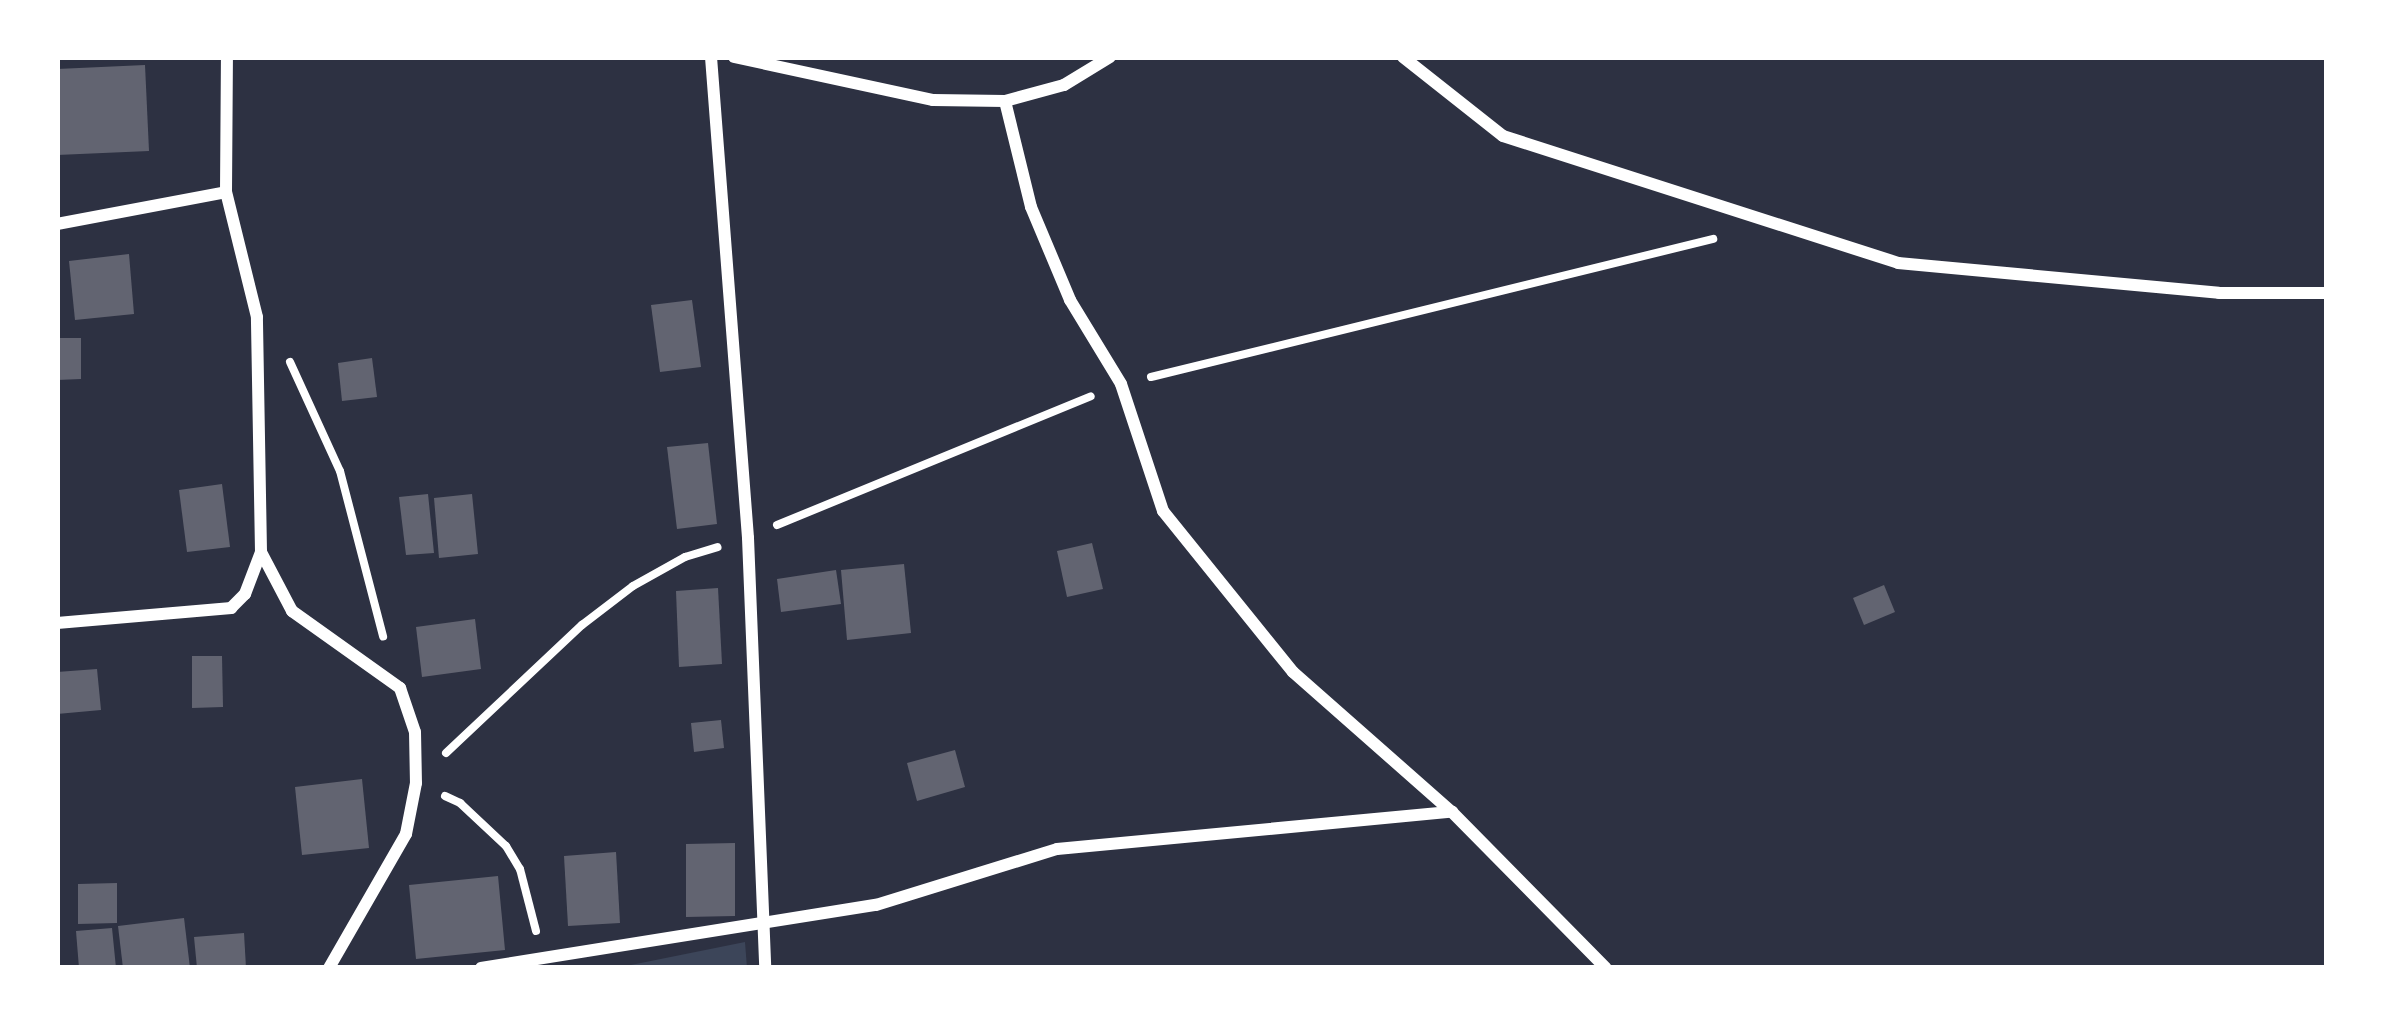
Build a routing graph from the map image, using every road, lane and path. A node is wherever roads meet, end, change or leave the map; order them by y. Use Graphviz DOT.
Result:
graph roads {
  1 [pos="227,57"];
  2 [pos="712,57"];
  3 [pos="734,57"];
  4 [pos="1111,57"];
  5 [pos="1403,57"];
  6 [pos="1004,101"];
  7 [pos="226,192"];
  8 [pos="57,224"];
  9 [pos="1773,224"];
  10 [pos="2327,293"];
  11 [pos="257,317"];
  12 [pos="1121,384"];
  13 [pos="748,538"];
  14 [pos="261,552"];
  15 [pos="57,623"];
  16 [pos="400,688"];
  17 [pos="416,783"];
  18 [pos="1452,812"];
  19 [pos="763,925"];
  20 [pos="530,960"];
  21 [pos="329,968"];
  22 [pos="481,968"];
  23 [pos="765,968"];
  24 [pos="1606,968"];
  1 -- 7 [label="street"];
  2 -- 13 [label="street"];
  3 -- 6 [label="street"];
  4 -- 6 [label="street"];
  5 -- 9 [label="street"];
  6 -- 12 [label="street"];
  7 -- 8 [label="street"];
  7 -- 11 [label="street"];
  9 -- 10 [label="street"];
  9 -- 12 [label="path"];
  11 -- 14 [label="street"];
  11 -- 16 [label="path"];
  12 -- 13 [label="path"];
  12 -- 18 [label="street"];
  13 -- 17 [label="path"];
  13 -- 19 [label="street"];
  14 -- 15 [label="street"];
  14 -- 16 [label="street"];
  16 -- 17 [label="street"];
  17 -- 20 [label="path"];
  17 -- 21 [label="street"];
  18 -- 19 [label="street"];
  18 -- 24 [label="street"];
  19 -- 20 [label="street"];
  19 -- 23 [label="street"];
  20 -- 22 [label="street"];
}
